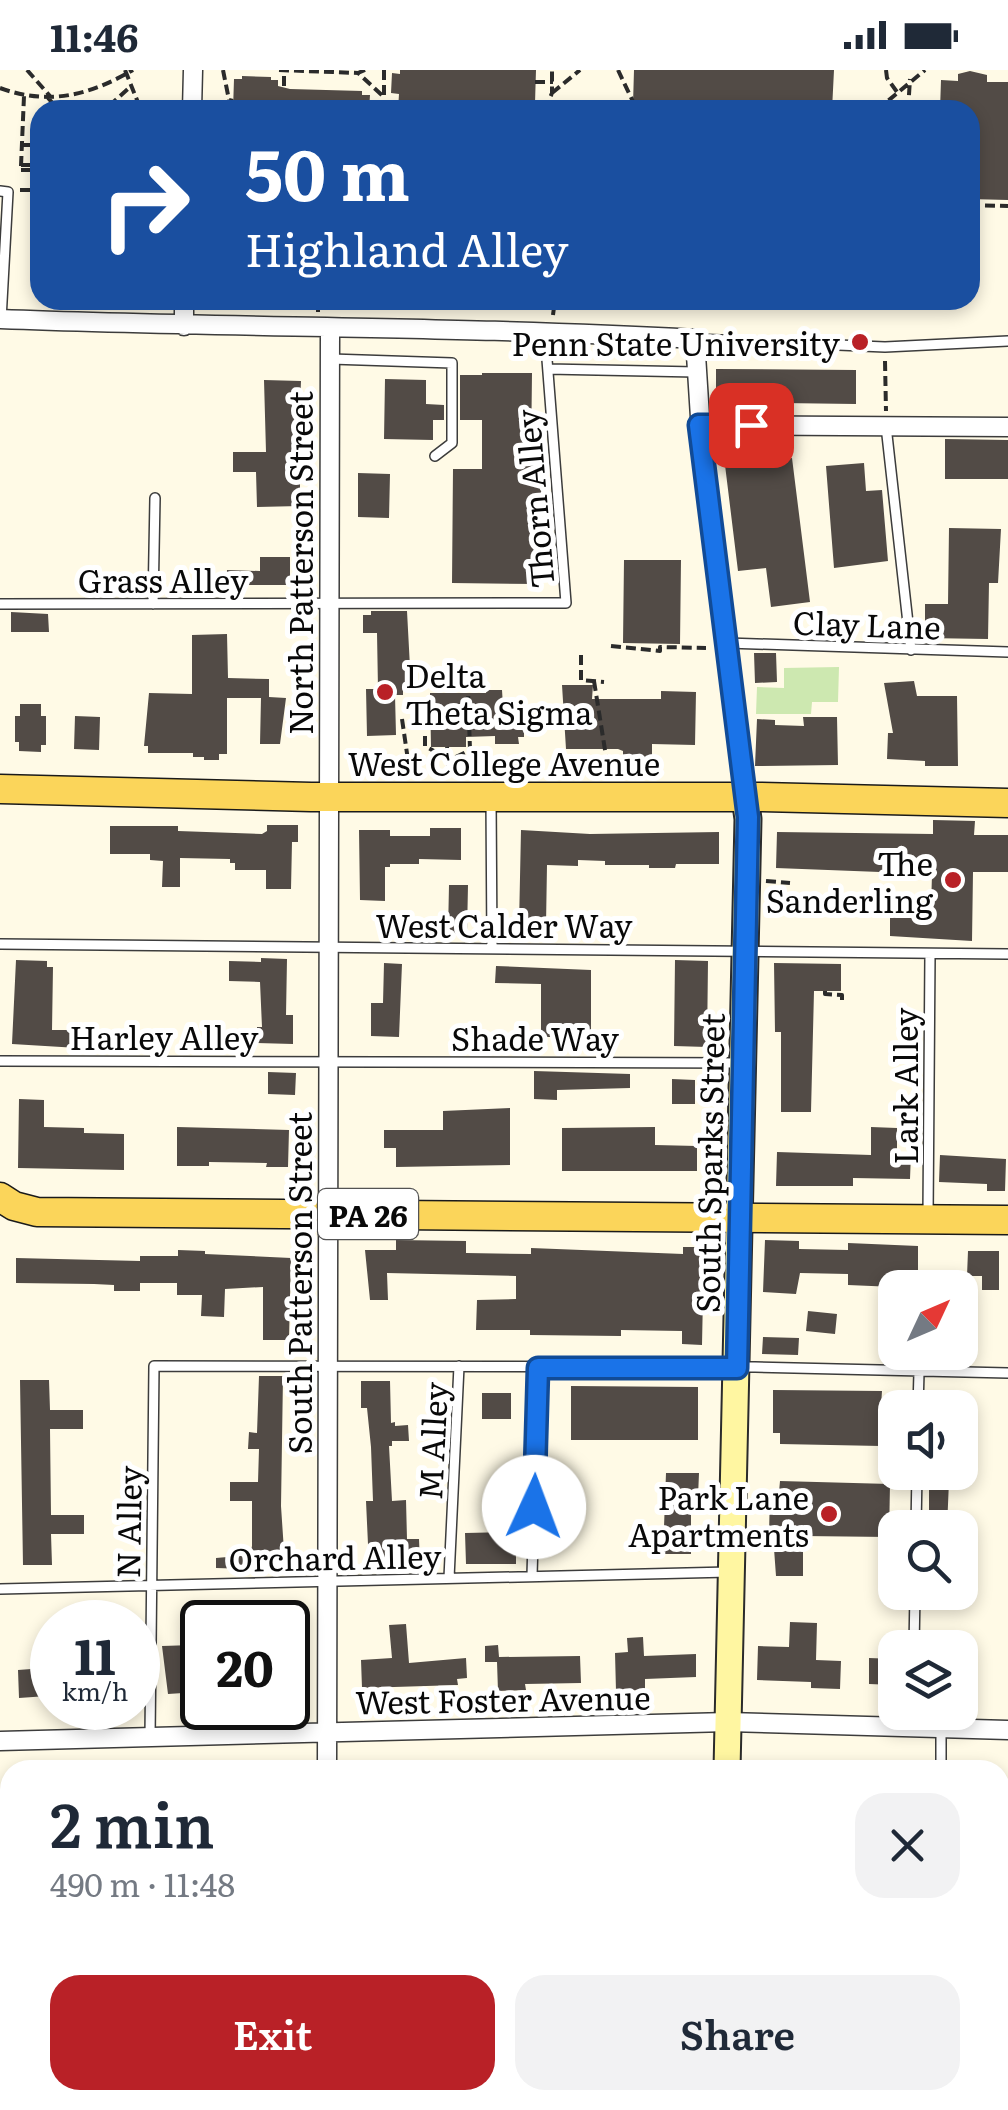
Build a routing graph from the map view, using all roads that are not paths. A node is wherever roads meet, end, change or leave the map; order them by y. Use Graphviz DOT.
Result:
graph roads {
  1 [pos="193,70"];
  2 [pos="192,100"];
  3 [pos="0,191"];
  4 [pos="3,247"];
  5 [pos="184,310"];
  6 [pos="1,320"];
  7 [pos="184,326"];
  8 [pos="549,326"];
  9 [pos="330,329"];
  10 [pos="695,339"];
  11 [pos="1008,341"];
  12 [pos="330,358"];
  13 [pos="548,369"];
  14 [pos="696,372"];
  15 [pos="699,425"];
  16 [pos="886,426"];
  17 [pos="1008,428"];
  18 [pos="435,456"];
  19 [pos="155,498"];
  20 [pos="566,603"];
  21 [pos="0,604"];
  22 [pos="153,604"];
  23 [pos="328,604"];
  24 [pos="715,646"];
  25 [pos="911,650"];
  26 [pos="1008,652"];
  27 [pos="0,789"];
  28 [pos="133,794"];
  29 [pos="328,796"];
  30 [pos="490,796"];
  31 [pos="745,797"];
  32 [pos="0,802"];
  33 [pos="1008,803"];
  34 [pos="0,944"];
  35 [pos="328,949"];
  36 [pos="492,949"];
  37 [pos="745,950"];
  38 [pos="930,954"];
  39 [pos="1008,954"];
  40 [pos="0,1061"];
  41 [pos="328,1062"];
  42 [pos="743,1063"];
  43 [pos="0,1198"];
  44 [pos="38,1212"];
  45 [pos="326,1214"];
  46 [pos="740,1216"];
  47 [pos="928,1219"];
  48 [pos="0,1220"];
  49 [pos="1008,1220"];
  50 [pos="327,1365"];
  51 [pos="459,1366"];
  52 [pos="538,1368"];
  53 [pos="737,1368"];
  54 [pos="919,1372"];
  55 [pos="1008,1373"];
  56 [pos="918,1390"];
  57 [pos="732,1572"];
  58 [pos="532,1576"];
  59 [pos="449,1578"];
  60 [pos="328,1582"];
  61 [pos="151,1585"];
  62 [pos="0,1589"];
  63 [pos="878,1720"];
  64 [pos="728,1722"];
  65 [pos="978,1729"];
  66 [pos="941,1730"];
  67 [pos="1008,1730"];
  68 [pos="327,1732"];
  69 [pos="150,1738"];
  70 [pos="0,1741"];
  71 [pos="327,1760"];
  72 [pos="727,1760"];
  73 [pos="941,1760"];
  1 -- 2 [label="street"];
  3 -- 4 [label="lane"];
  4 -- 6 [label="lane"];
  5 -- 7 [label="street"];
  6 -- 7 [label="street"];
  7 -- 9 [label="street"];
  8 -- 9 [label="street"];
  8 -- 10 [label="street"];
  8 -- 13 [label="lane, Thorn Alley"];
  9 -- 12 [label="street, North Patterson Street"];
  10 -- 11 [label="lane"];
  10 -- 14 [label="street"];
  12 -- 18 [label="lane"];
  12 -- 23 [label="street, North Patterson Street"];
  13 -- 14 [label="lane"];
  13 -- 20 [label="lane, Thorn Alley"];
  14 -- 15 [label="street"];
  15 -- 16 [label="street"];
  15 -- 24 [label="street"];
  16 -- 17 [label="street"];
  16 -- 25 [label="lane"];
  19 -- 22 [label="lane"];
  20 -- 23 [label="lane, Grass Alley"];
  21 -- 22 [label="lane, Grass Alley"];
  22 -- 23 [label="lane, Grass Alley"];
  23 -- 29 [label="street, North Patterson Street"];
  24 -- 25 [label="lane, Clay Lane"];
  24 -- 31 [label="street"];
  25 -- 26 [label="lane, Clay Lane"];
  27 -- 28 [label="main road, West College Avenue"];
  28 -- 29 [label="main road, West College Avenue"];
  28 -- 32 [label="main road"];
  29 -- 30 [label="main road, West College Avenue"];
  29 -- 35 [label="street, South Patterson Street"];
  30 -- 31 [label="main road, West College Avenue"];
  30 -- 36 [label="lane"];
  31 -- 33 [label="main road, West College Avenue"];
  31 -- 37 [label="street, South Sparks Street"];
  34 -- 35 [label="lane, West Calder Way"];
  35 -- 36 [label="lane, West Calder Way"];
  35 -- 41 [label="street, South Patterson Street"];
  36 -- 37 [label="lane, West Calder Way"];
  37 -- 38 [label="lane, West Calder Way"];
  37 -- 42 [label="street, South Sparks Street"];
  38 -- 39 [label="lane, West Calder Way"];
  38 -- 47 [label="lane, Lark Alley"];
  40 -- 41 [label="lane, Harley Alley"];
  41 -- 42 [label="lane, Shade Way"];
  41 -- 45 [label="street, South Patterson Street"];
  42 -- 46 [label="street, South Sparks Street"];
  43 -- 44 [label="main road, PA 26"];
  44 -- 45 [label="main road, PA 26"];
  44 -- 48 [label="street"];
  45 -- 46 [label="main road, PA 26"];
  45 -- 50 [label="street, South Patterson Street"];
  46 -- 47 [label="main road, PA 26"];
  46 -- 53 [label="street, South Sparks Street"];
  47 -- 49 [label="main road, PA 26"];
  50 -- 51 [label="lane"];
  50 -- 60 [label="street, South Patterson Street"];
  50 -- 61 [label="lane, N Alley"];
  51 -- 52 [label="lane"];
  51 -- 59 [label="lane, M Alley"];
  52 -- 53 [label="lane"];
  52 -- 58 [label="lane"];
  53 -- 54 [label="lane"];
  53 -- 57 [label="street, South Sparks Street"];
  54 -- 55 [label="lane"];
  54 -- 56 [label="lane"];
  57 -- 58 [label="lane, Orchard Alley"];
  57 -- 64 [label="street, South Sparks Street"];
  58 -- 59 [label="lane, Orchard Alley"];
  59 -- 60 [label="lane, Orchard Alley"];
  60 -- 61 [label="lane, Orchard Alley"];
  60 -- 68 [label="street, South Patterson Street"];
  61 -- 62 [label="lane, Orchard Alley"];
  61 -- 69 [label="lane, N Alley"];
  63 -- 64 [label="street, West Foster Avenue"];
  64 -- 68 [label="street, West Foster Avenue"];
  64 -- 72 [label="street, South Sparks Street"];
  65 -- 67 [label="street, West Foster Avenue"];
  66 -- 73 [label="lane"];
  68 -- 69 [label="street, West Foster Avenue"];
  68 -- 71 [label="street, South Patterson Street"];
  69 -- 70 [label="street, West Foster Avenue"];
}
